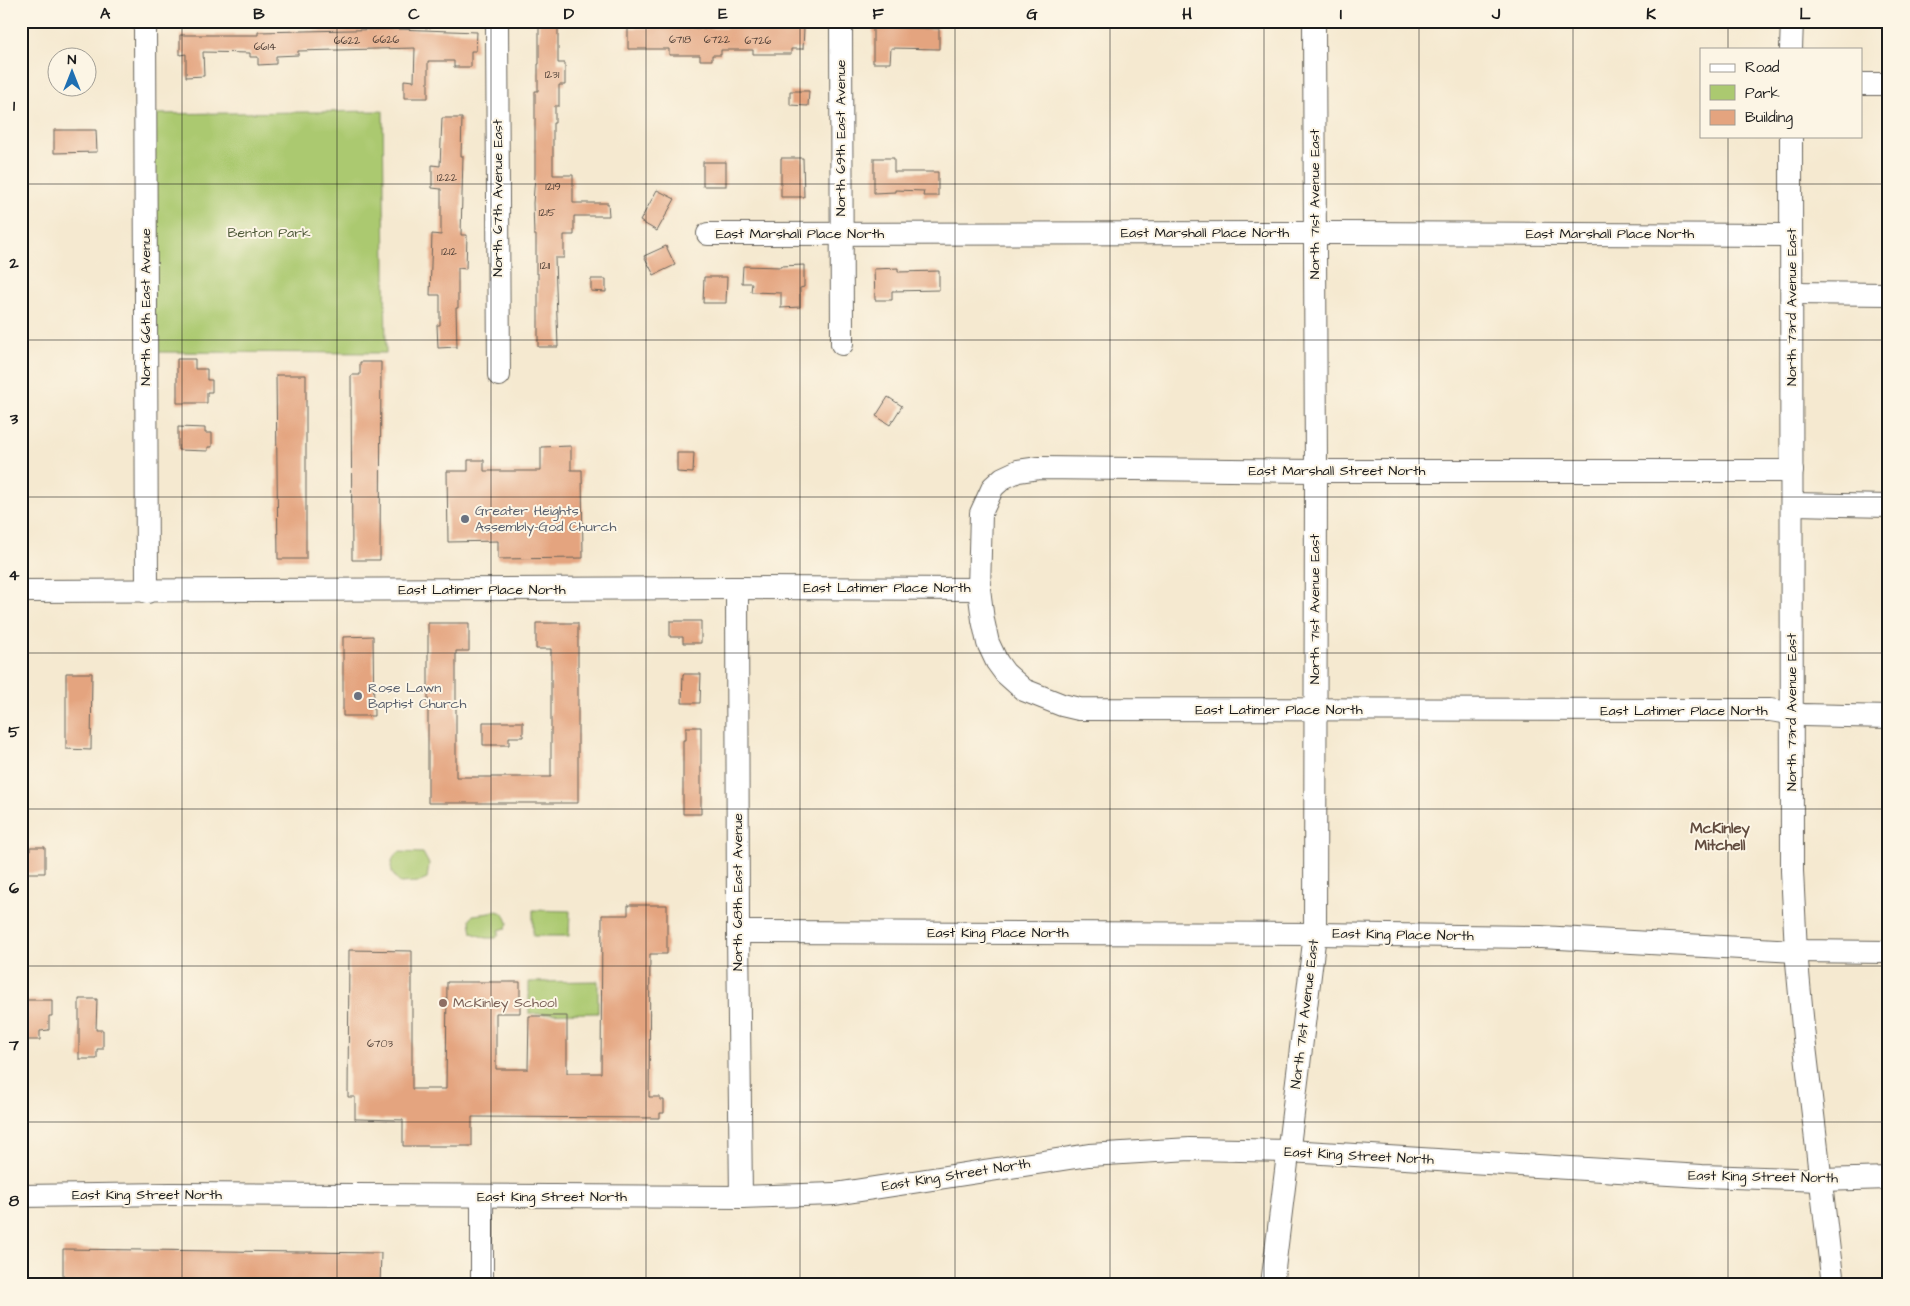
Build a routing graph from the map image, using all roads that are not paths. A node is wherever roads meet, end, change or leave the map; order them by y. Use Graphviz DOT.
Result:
graph roads {
  1 [pos="146,21"];
  2 [pos="497,21"];
  3 [pos="841,21"];
  4 [pos="1314,21"];
  5 [pos="1792,21"];
  6 [pos="1791,48"];
  7 [pos="1862,84"];
  8 [pos="1889,84"];
  9 [pos="1791,138"];
  10 [pos="841,233"];
  11 [pos="1315,233"];
  12 [pos="708,234"];
  13 [pos="1791,235"];
  14 [pos="1792,293"];
  15 [pos="1889,294"];
  16 [pos="842,344"];
  17 [pos="499,375"];
  18 [pos="1316,471"];
  19 [pos="1792,471"];
  20 [pos="1792,504"];
  21 [pos="1889,506"];
  22 [pos="737,588"];
  23 [pos="979,589"];
  24 [pos="21,592"];
  25 [pos="147,592"];
  26 [pos="1315,710"];
  27 [pos="1792,712"];
  28 [pos="1889,717"];
  29 [pos="738,932"];
  30 [pos="1315,934"];
  31 [pos="1796,950"];
  32 [pos="1889,952"];
  33 [pos="1289,1152"];
  34 [pos="1889,1178"];
  35 [pos="1822,1180"];
  36 [pos="21,1196"];
  37 [pos="482,1197"];
  38 [pos="741,1197"];
  39 [pos="482,1285"];
  40 [pos="1272,1285"];
  41 [pos="1833,1285"];
  1 -- 25 [label="street, North 66th East Avenue"];
  2 -- 17 [label="street, North 67th Avenue East"];
  3 -- 10 [label="street, North 69th East Avenue"];
  4 -- 11 [label="street, North 71st Avenue East"];
  5 -- 6 [label="street"];
  7 -- 8 [label="street"];
  9 -- 13 [label="street, North 73rd Avenue East"];
  10 -- 11 [label="street, East Marshall Place North"];
  10 -- 12 [label="street, East Marshall Place North"];
  10 -- 16 [label="street, North 69th East Avenue"];
  11 -- 13 [label="street, East Marshall Place North"];
  11 -- 18 [label="street, North 71st Avenue East"];
  13 -- 14 [label="street, North 73rd Avenue East"];
  14 -- 15 [label="street"];
  14 -- 19 [label="street, North 73rd Avenue East"];
  18 -- 19 [label="street, East Marshall Street North"];
  18 -- 23 [label="street, East Marshall Street North"];
  18 -- 26 [label="street, North 71st Avenue East"];
  19 -- 20 [label="street, North 73rd Avenue East"];
  20 -- 21 [label="street"];
  20 -- 27 [label="street, North 73rd Avenue East"];
  22 -- 23 [label="street, East Latimer Place North"];
  22 -- 25 [label="street, East Latimer Place North"];
  22 -- 29 [label="street, North 68th East Avenue"];
  23 -- 26 [label="street, East Latimer Place North"];
  24 -- 25 [label="street, East Latimer Place North"];
  26 -- 27 [label="street, East Latimer Place North"];
  26 -- 30 [label="street, North 71st Avenue East"];
  27 -- 28 [label="street, East Latimer Place North"];
  27 -- 31 [label="street, North 73rd Avenue East"];
  29 -- 30 [label="street, East King Place North"];
  29 -- 38 [label="street, North 68th East Avenue"];
  30 -- 31 [label="street, East King Place North"];
  30 -- 33 [label="street, North 71st Avenue East"];
  31 -- 32 [label="street, East King Place North"];
  31 -- 35 [label="street, North 73rd Avenue East"];
  33 -- 35 [label="street, East King Street North"];
  33 -- 38 [label="street, East King Street North"];
  33 -- 40 [label="street, North 71st Avenue East"];
  34 -- 35 [label="street, East King Street North"];
  35 -- 41 [label="street, North 73rd Avenue East"];
  36 -- 37 [label="street, East King Street North"];
  37 -- 38 [label="street, East King Street North"];
  37 -- 39 [label="street"];
}
